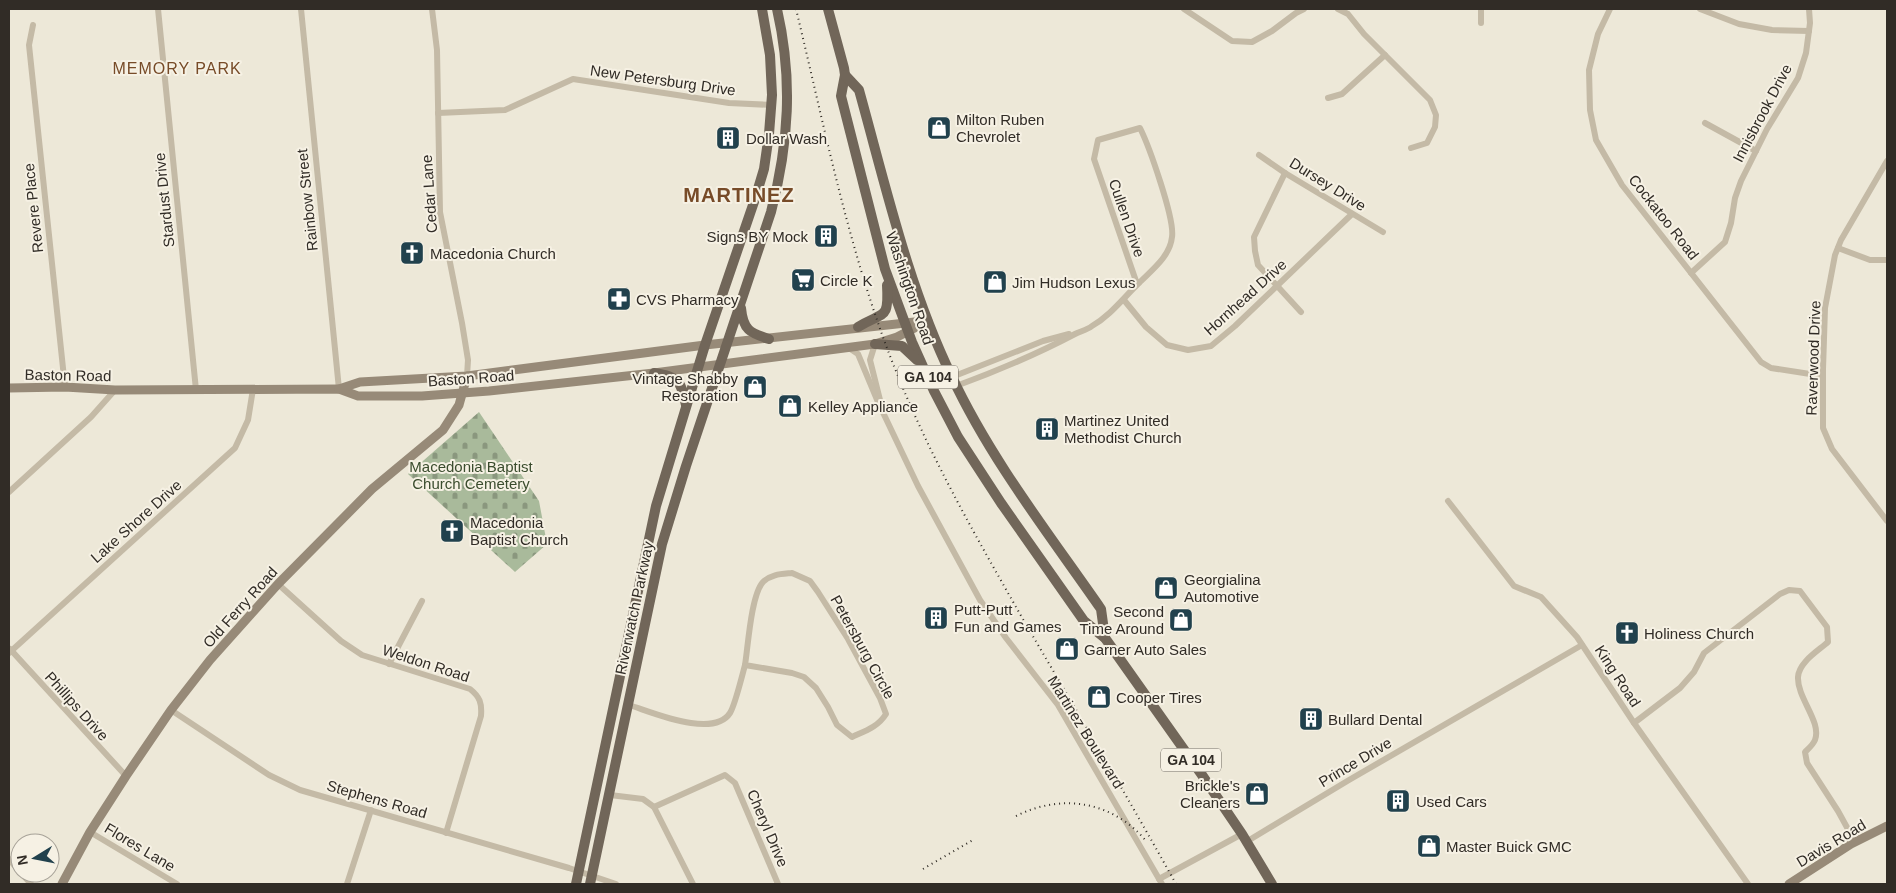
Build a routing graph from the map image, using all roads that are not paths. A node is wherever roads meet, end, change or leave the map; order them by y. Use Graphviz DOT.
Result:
graph roads {
  1 [pos="158,9"];
  2 [pos="301,9"];
  3 [pos="432,9"];
  4 [pos="762,9"];
  5 [pos="777,9"];
  6 [pos="828,9"];
  7 [pos="1186,9"];
  8 [pos="1304,9"];
  9 [pos="1338,9"];
  10 [pos="1481,9"];
  11 [pos="1610,9"];
  12 [pos="1700,9"];
  13 [pos="1809,9"];
  14 [pos="1481,23"];
  15 [pos="33,26"];
  16 [pos="1808,31"];
  17 [pos="1385,55"];
  18 [pos="845,75"];
  19 [pos="1328,98"];
  20 [pos="772,105"];
  21 [pos="438,113"];
  22 [pos="1705,123"];
  23 [pos="1411,148"];
  24 [pos="1756,151"];
  25 [pos="1259,155"];
  26 [pos="1887,161"];
  27 [pos="1285,173"];
  28 [pos="757,193"];
  29 [pos="774,198"];
  30 [pos="1352,214"];
  31 [pos="1384,232"];
  32 [pos="1838,248"];
  33 [pos="1887,260"];
  34 [pos="1692,273"];
  35 [pos="887,274"];
  36 [pos="1137,284"];
  37 [pos="1277,286"];
  38 [pos="1124,300"];
  39 [pos="740,303"];
  40 [pos="1301,312"];
  41 [pos="928,321"];
  42 [pos="858,327"];
  43 [pos="906,327"];
  44 [pos="1078,332"];
  45 [pos="770,339"];
  46 [pos="728,343"];
  47 [pos="875,344"];
  48 [pos="705,345"];
  49 [pos="846,347"];
  50 [pos="722,363"];
  51 [pos="922,365"];
  52 [pos="699,366"];
  53 [pos="654,373"];
  54 [pos="467,376"];
  55 [pos="1823,376"];
  56 [pos="954,381"];
  57 [pos="65,387"];
  58 [pos="9,388"];
  59 [pos="253,389"];
  60 [pos="339,389"];
  61 [pos="114,390"];
  62 [pos="196,390"];
  63 [pos="463,393"];
  64 [pos="687,408"];
  65 [pos="883,412"];
  66 [pos="9,492"];
  67 [pos="1448,502"];
  68 [pos="1887,521"];
  69 [pos="278,584"];
  70 [pos="422,601"];
  71 [pos="1105,638"];
  72 [pos="1582,645"];
  73 [pos="10,651"];
  74 [pos="389,664"];
  75 [pos="745,666"];
  76 [pos="629,705"];
  77 [pos="171,710"];
  78 [pos="1634,724"];
  79 [pos="126,776"];
  80 [pos="610,795"];
  81 [pos="654,807"];
  82 [pos="371,810"];
  83 [pos="1887,826"];
  84 [pos="90,832"];
  85 [pos="446,833"];
  86 [pos="1244,838"];
  87 [pos="1855,842"];
  88 [pos="579,871"];
  89 [pos="591,880"];
  90 [pos="1161,882"];
  91 [pos="62,884"];
  92 [pos="177,884"];
  93 [pos="347,884"];
  94 [pos="576,884"];
  95 [pos="616,884"];
  96 [pos="693,884"];
  97 [pos="778,884"];
  98 [pos="1272,884"];
  99 [pos="1748,884"];
  100 [pos="1789,884"];
  1 -- 62 [label="street, Stardust Drive"];
  2 -- 60 [label="street, Rainbow Street"];
  3 -- 21 [label="street, Cedar Lane"];
  4 -- 20 [label="main road, Riverwatch Parkway"];
  5 -- 29 [label="main road, Riverwatch Parkway"];
  6 -- 18 [label="main road, Washington Road / GA 104"];
  7 -- 8 [label="street"];
  9 -- 17 [label="street"];
  10 -- 14 [label="street"];
  11 -- 34 [label="street, Cockatoo Road"];
  12 -- 16 [label="street"];
  13 -- 16 [label="street, Innisbrook Drive"];
  15 -- 57 [label="street, Revere Place"];
  16 -- 24 [label="street, Innisbrook Drive"];
  17 -- 19 [label="street"];
  17 -- 23 [label="street"];
  18 -- 35 [label="main road, Washington Road / GA 104"];
  18 -- 41 [label="main road, Washington Road / GA 104"];
  20 -- 21 [label="street, New Petersburg Drive"];
  20 -- 28 [label="main road, Riverwatch Parkway"];
  21 -- 54 [label="street, Cedar Lane"];
  22 -- 24 [label="street"];
  24 -- 34 [label="street, Innisbrook Drive"];
  25 -- 27 [label="street, Dursey Drive"];
  26 -- 32 [label="street, Raverwood Drive"];
  27 -- 30 [label="street, Dursey Drive"];
  27 -- 37 [label="street"];
  28 -- 29 [label="main road"];
  28 -- 48 [label="main road, Riverwatch Parkway"];
  29 -- 39 [label="main road, Riverwatch Parkway"];
  30 -- 31 [label="street, Dursey Drive"];
  30 -- 37 [label="street, Hornhead Drive"];
  32 -- 33 [label="street"];
  32 -- 55 [label="street, Raverwood Drive"];
  34 -- 55 [label="street, Cockatoo Road"];
  35 -- 42 [label="main road"];
  35 -- 43 [label="main road, Washington Road / GA 104"];
  36 -- 36 [label="street, Cullen Drive"];
  36 -- 38 [label="street"];
  37 -- 38 [label="street, Hornhead Drive"];
  37 -- 40 [label="street"];
  38 -- 44 [label="street"];
  39 -- 45 [label="main road"];
  39 -- 46 [label="main road, Riverwatch Parkway"];
  41 -- 43 [label="main road, Baston Road"];
  41 -- 56 [label="main road, Washington Road / GA 104"];
  42 -- 43 [label="main road"];
  42 -- 45 [label="main road"];
  43 -- 47 [label="main road, Baston Road"];
  43 -- 51 [label="main road, Washington Road / GA 104"];
  44 -- 56 [label="street"];
  44 -- 56 [label="street"];
  45 -- 46 [label="main road"];
  46 -- 48 [label="main road"];
  46 -- 50 [label="main road, Riverwatch Parkway"];
  47 -- 49 [label="main road, Baston Road"];
  47 -- 51 [label="main road"];
  47 -- 65 [label="street, Martinez Boulevard"];
  48 -- 52 [label="main road, Riverwatch Parkway"];
  48 -- 54 [label="main road"];
  49 -- 50 [label="main road, Baston Road"];
  49 -- 65 [label="street, Martinez Boulevard"];
  50 -- 52 [label="main road, Baston Road"];
  50 -- 76 [label="main road, Riverwatch Parkway"];
  51 -- 71 [label="main road, Washington Road / GA 104"];
  52 -- 53 [label="main road, Baston Road"];
  52 -- 64 [label="main road, Riverwatch Parkway"];
  53 -- 63 [label="main road, Baston Road"];
  53 -- 64 [label="main road"];
  54 -- 60 [label="main road"];
  54 -- 63 [label="main road, Old Ferry Road"];
  55 -- 68 [label="street, Raverwood Drive"];
  56 -- 71 [label="main road, Washington Road / GA 104"];
  57 -- 58 [label="main road, Baston Road"];
  57 -- 61 [label="main road, Baston Road"];
  59 -- 60 [label="main road, Baston Road"];
  59 -- 62 [label="main road, Baston Road"];
  59 -- 73 [label="street, Lake Shore Drive"];
  60 -- 63 [label="main road, Baston Road"];
  61 -- 62 [label="main road, Baston Road"];
  61 -- 66 [label="street"];
  63 -- 69 [label="main road, Old Ferry Road"];
  64 -- 88 [label="main road, Riverwatch Parkway"];
  65 -- 90 [label="street, Martinez Boulevard"];
  67 -- 72 [label="street, King Road"];
  69 -- 74 [label="street, Weldon Road"];
  69 -- 77 [label="main road, Old Ferry Road"];
  70 -- 74 [label="street"];
  71 -- 86 [label="main road, Washington Road / GA 104"];
  72 -- 78 [label="street, King Road"];
  72 -- 86 [label="street, Prince Drive"];
  73 -- 79 [label="street, Phillips Drive"];
  74 -- 85 [label="street, Weldon Road"];
  75 -- 75 [label="street, Petersburg Circle"];
  75 -- 76 [label="street, Petersburg Circle"];
  76 -- 80 [label="main road, Riverwatch Parkway"];
  77 -- 79 [label="main road, Old Ferry Road"];
  77 -- 82 [label="street, Stephens Road"];
  78 -- 87 [label="street"];
  78 -- 99 [label="street, King Road"];
  79 -- 84 [label="main road, Old Ferry Road"];
  80 -- 81 [label="street"];
  80 -- 89 [label="main road, Riverwatch Parkway"];
  81 -- 96 [label="street"];
  81 -- 97 [label="street, Cheryl Drive"];
  82 -- 85 [label="street, Stephens Road"];
  82 -- 93 [label="street"];
  83 -- 87 [label="main road, Davis Road"];
  84 -- 91 [label="main road, Old Ferry Road"];
  84 -- 92 [label="street, Flores Lane"];
  85 -- 88 [label="street, Stephens Road"];
  86 -- 90 [label="street, Prince Drive"];
  86 -- 98 [label="main road, Washington Road / GA 104"];
  87 -- 100 [label="main road, Davis Road"];
  88 -- 89 [label="street, Stephens Road"];
  88 -- 94 [label="main road, Riverwatch Parkway"];
  89 -- 95 [label="street, Stephens Road"];
}
